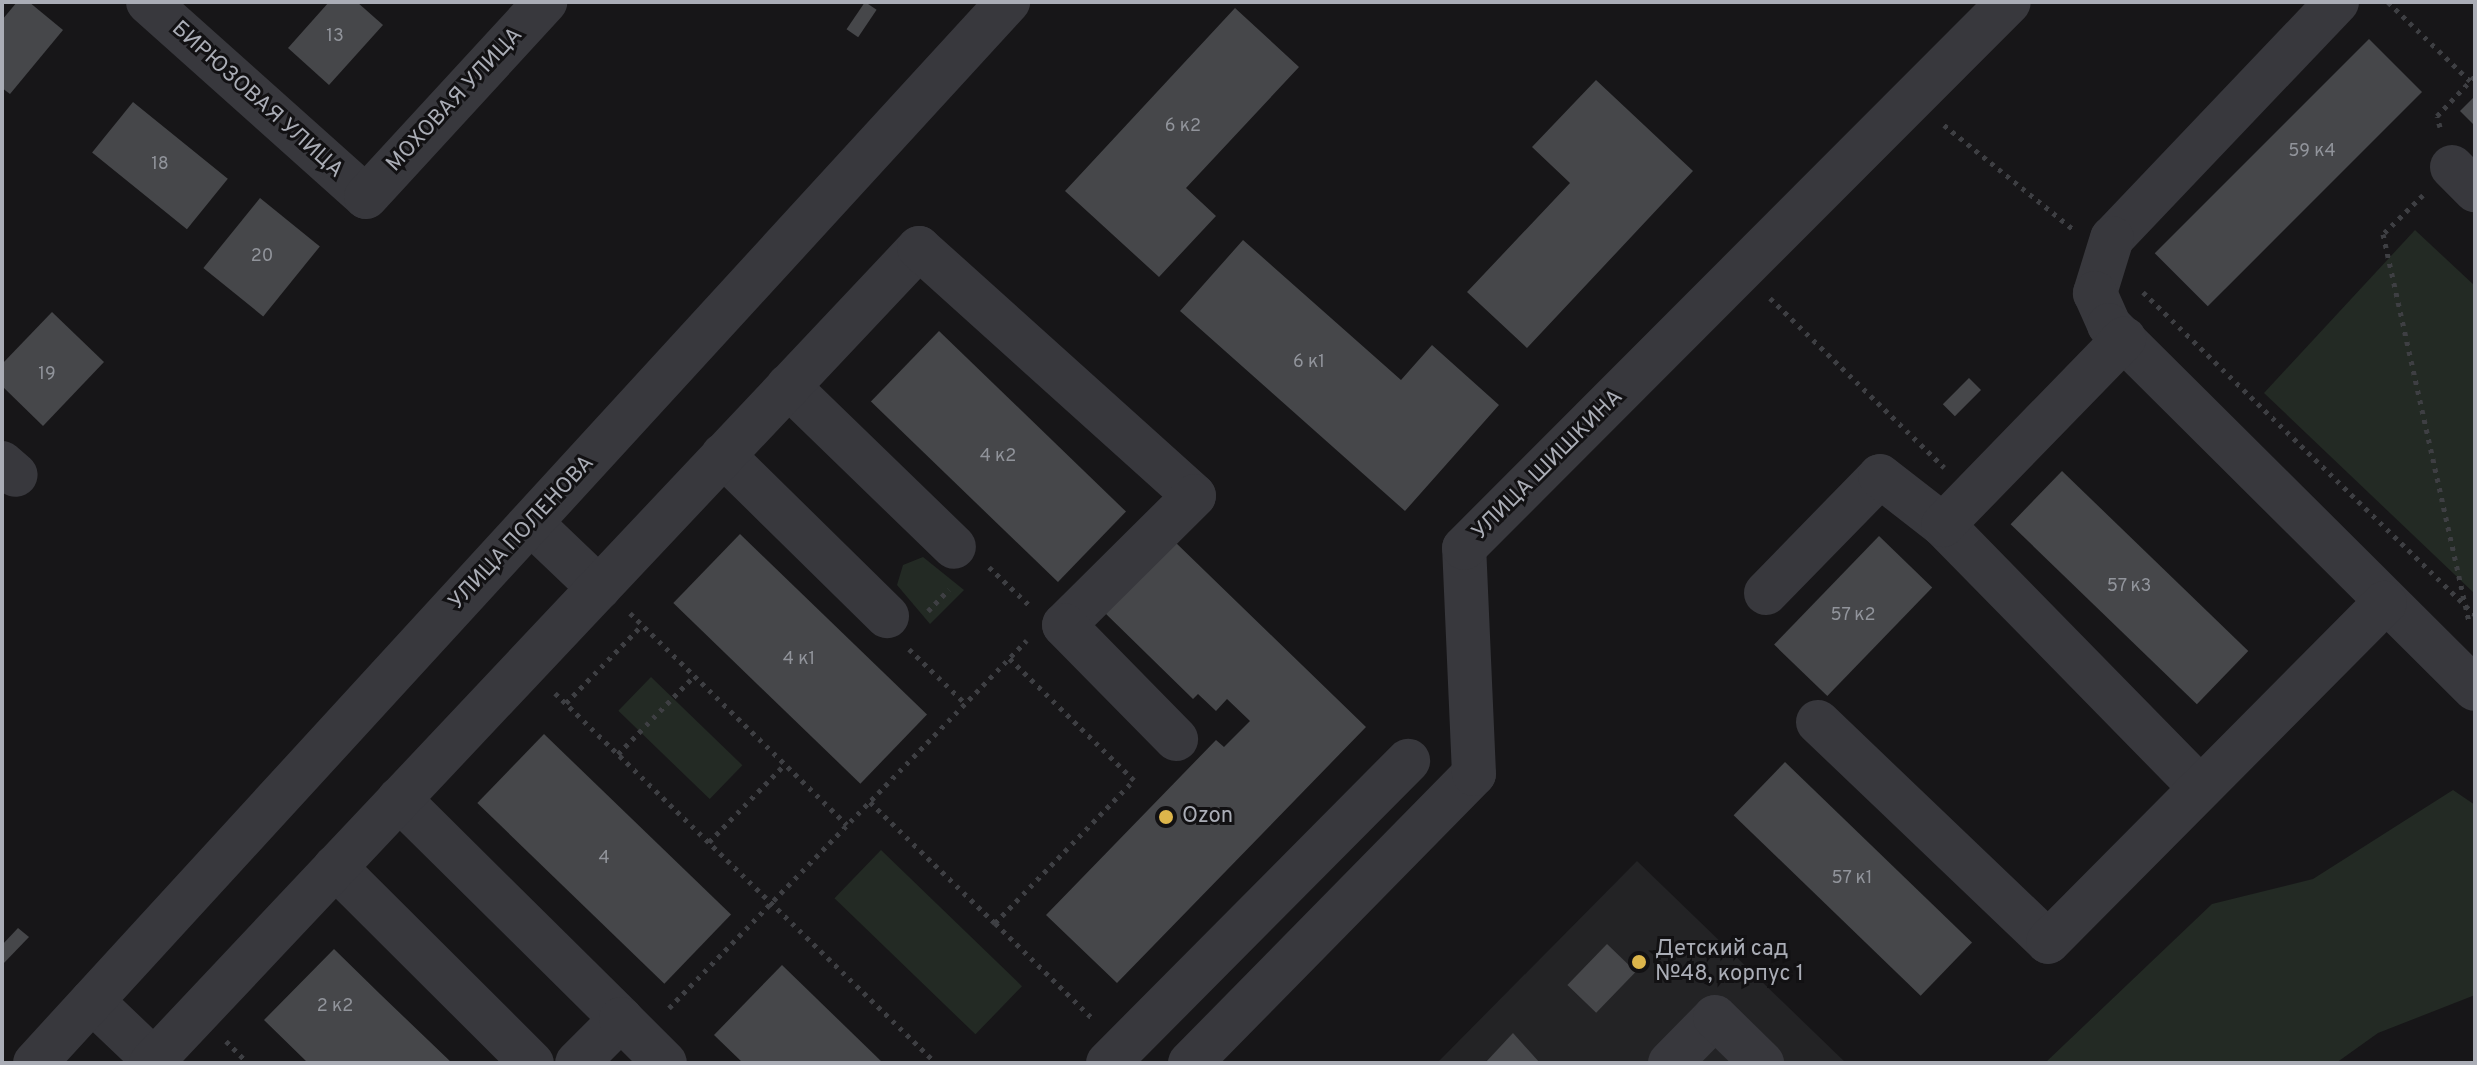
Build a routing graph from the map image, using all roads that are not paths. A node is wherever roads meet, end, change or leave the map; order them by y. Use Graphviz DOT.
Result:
graph roads {
  1 [pos="148,2"];
  2 [pos="545,2"];
  3 [pos="1008,2"];
  4 [pos="2009,2"];
  5 [pos="2337,2"];
  6 [pos="366,197"];
  7 [pos="2124,339"];
  8 [pos="788,386"];
  9 [pos="723,455"];
  10 [pos="531,523"];
  11 [pos="1943,525"];
  12 [pos="965,560"];
  13 [pos="600,586"];
  14 [pos="1766,593"];
  15 [pos="2385,603"];
  16 [pos="901,626"];
  17 [pos="2475,689"];
  18 [pos="1818,722"];
  19 [pos="1176,739"];
  20 [pos="1408,761"];
  21 [pos="2200,787"];
  22 [pos="399,799"];
  23 [pos="335,867"];
  24 [pos="92,1001"];
  25 [pos="642,1040"];
  26 [pos="1115,1055"];
  27 [pos="152,1061"];
  28 [pos="35,1063"];
  29 [pos="532,1063"];
  30 [pos="577,1063"];
  31 [pos="1190,1063"];
  32 [pos="1670,1063"];
  33 [pos="1762,1063"];
  1 -- 6 [label="street, БИРЮЗОВАЯ УЛИЦА"];
  2 -- 6 [label="street, МОХОВАЯ УЛИЦА"];
  3 -- 10 [label="street, УЛИЦА ПОЛЕНОВА"];
  4 -- 31 [label="street, УЛИЦА ШИШКИНА"];
  5 -- 7 [label="street"];
  7 -- 11 [label="street"];
  7 -- 15 [label="street"];
  8 -- 9 [label="street"];
  8 -- 12 [label="street"];
  8 -- 19 [label="street"];
  9 -- 13 [label="street"];
  9 -- 16 [label="street"];
  10 -- 13 [label="street"];
  10 -- 24 [label="street, УЛИЦА ПОЛЕНОВА"];
  11 -- 14 [label="street"];
  11 -- 21 [label="street"];
  13 -- 22 [label="street"];
  15 -- 17 [label="street"];
  15 -- 21 [label="street"];
  18 -- 21 [label="street"];
  20 -- 26 [label="street"];
  22 -- 23 [label="street"];
  22 -- 25 [label="street"];
  23 -- 27 [label="street"];
  23 -- 29 [label="street"];
  24 -- 27 [label="street"];
  24 -- 28 [label="street, УЛИЦА ПОЛЕНОВА"];
  25 -- 30 [label="street"];
  32 -- 33 [label="street"];
}
